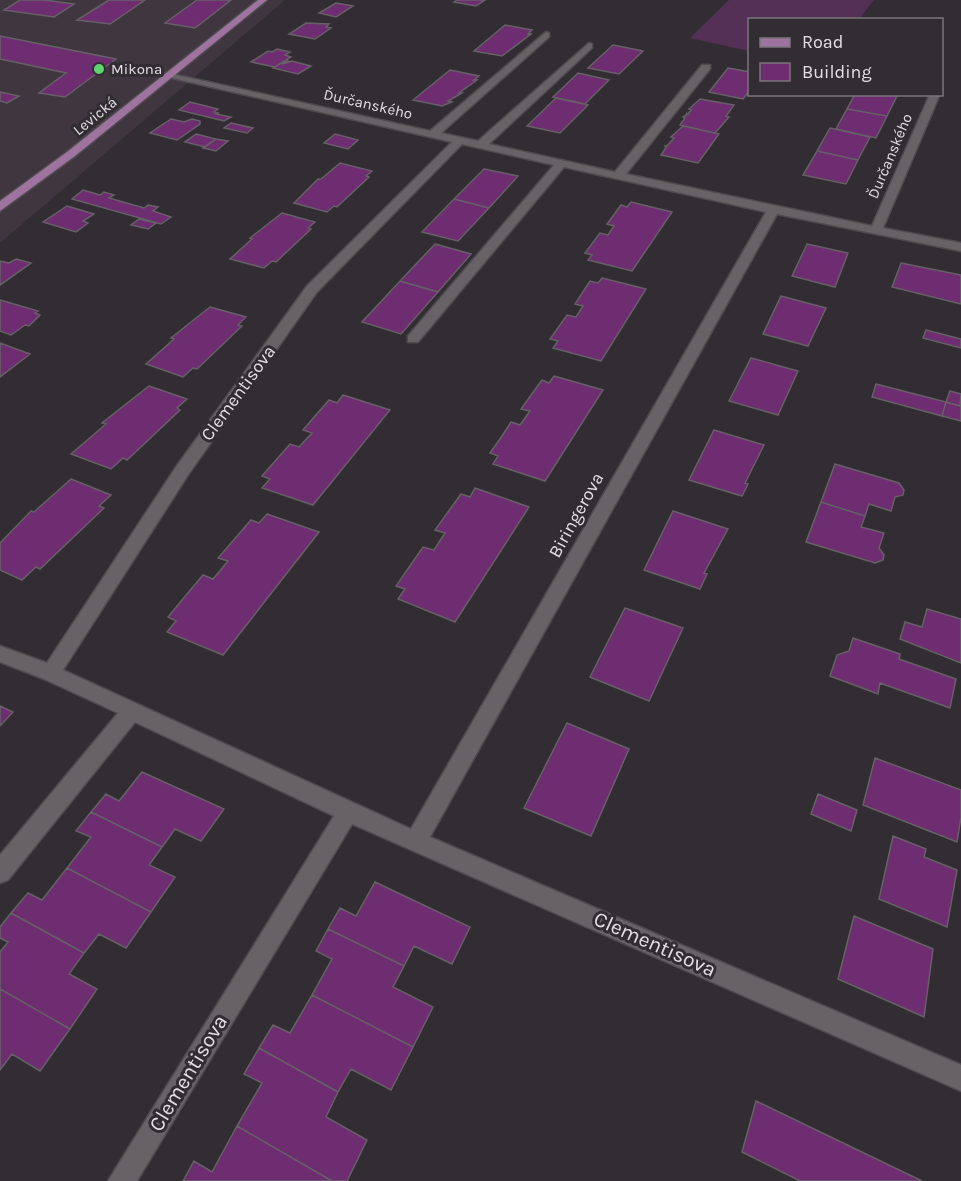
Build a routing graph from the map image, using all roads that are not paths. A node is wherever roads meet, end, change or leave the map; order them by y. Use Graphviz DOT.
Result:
graph roads {
  1 [pos="263,0"];
  2 [pos="546,35"];
  3 [pos="589,46"];
  4 [pos="706,67"];
  5 [pos="168,76"];
  6 [pos="934,96"];
  7 [pos="432,135"];
  8 [pos="459,141"];
  9 [pos="480,146"];
  10 [pos="561,164"];
  11 [pos="618,176"];
  12 [pos="0,207"];
  13 [pos="772,210"];
  14 [pos="876,231"];
  15 [pos="961,247"];
  16 [pos="413,339"];
  17 [pos="0,654"];
  18 [pos="51,673"];
  19 [pos="131,712"];
  20 [pos="348,812"];
  21 [pos="416,840"];
  22 [pos="0,872"];
  23 [pos="961,1078"];
  24 [pos="122,1181"];
  1 -- 5 [label="main road, Levická"];
  2 -- 7 [label="street"];
  3 -- 9 [label="street"];
  4 -- 11 [label="street"];
  5 -- 7 [label="street, Ďurčanského"];
  5 -- 12 [label="main road, Levická"];
  6 -- 14 [label="street, Ďurčanského"];
  7 -- 8 [label="street, Ďurčanského"];
  8 -- 9 [label="street, Ďurčanského"];
  8 -- 18 [label="street, Clementisova"];
  9 -- 10 [label="street, Ďurčanského"];
  10 -- 11 [label="street, Ďurčanského"];
  10 -- 16 [label="street"];
  11 -- 13 [label="street, Ďurčanského"];
  13 -- 14 [label="street, Ďurčanského"];
  13 -- 21 [label="street, Biringerova"];
  14 -- 15 [label="street, Ďurčanského"];
  17 -- 18 [label="street, Clementisova"];
  18 -- 19 [label="street, Clementisova"];
  19 -- 20 [label="street, Clementisova"];
  19 -- 22 [label="street"];
  20 -- 21 [label="street, Clementisova"];
  20 -- 24 [label="street, Clementisova"];
  21 -- 23 [label="street, Clementisova"];
}
